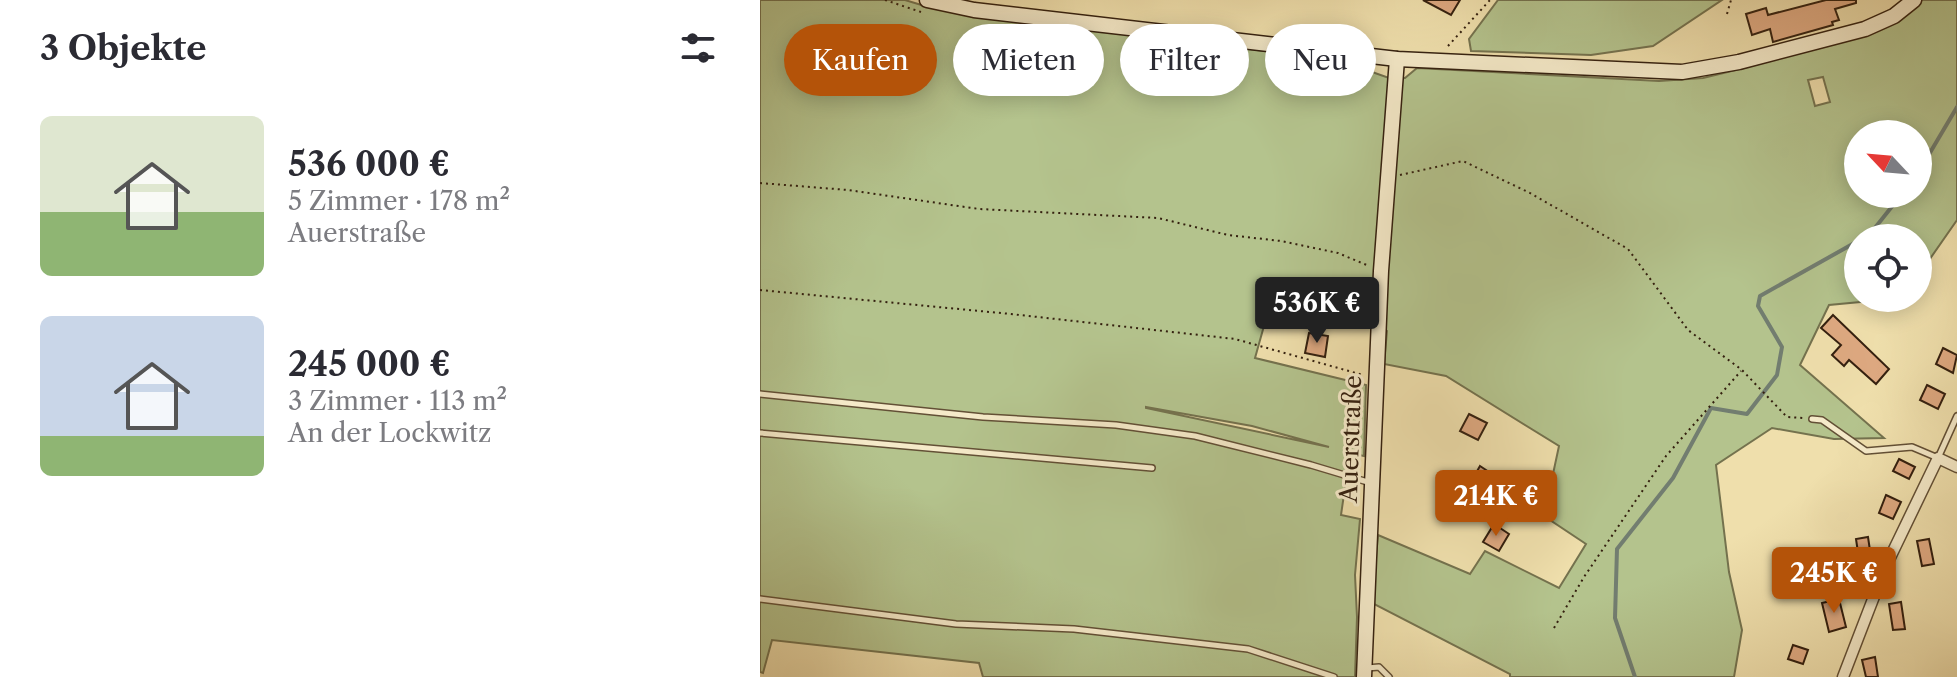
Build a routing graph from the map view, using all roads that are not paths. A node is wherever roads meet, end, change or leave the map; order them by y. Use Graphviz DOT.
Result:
graph roads {
  1 [pos="927,0"];
  2 [pos="1914,0"];
  3 [pos="1397,59"];
  4 [pos="760,394"];
  5 [pos="1957,416"];
  6 [pos="1812,419"];
  7 [pos="760,433"];
  8 [pos="1938,458"];
  9 [pos="1957,467"];
  10 [pos="1152,468"];
  11 [pos="1371,484"];
  12 [pos="760,599"];
  13 [pos="1364,673"];
  14 [pos="1334,677"];
  15 [pos="1389,677"];
  16 [pos="1843,677"];
  1 -- 3 [label="street"];
  2 -- 3 [label="street"];
  3 -- 11 [label="street, Auerstraße"];
  4 -- 11 [label="lane"];
  5 -- 8 [label="lane"];
  6 -- 8 [label="lane"];
  7 -- 10 [label="lane"];
  8 -- 9 [label="street"];
  8 -- 16 [label="street"];
  11 -- 13 [label="street, Auerstraße"];
  12 -- 14 [label="lane"];
  13 -- 15 [label="lane"];
}
